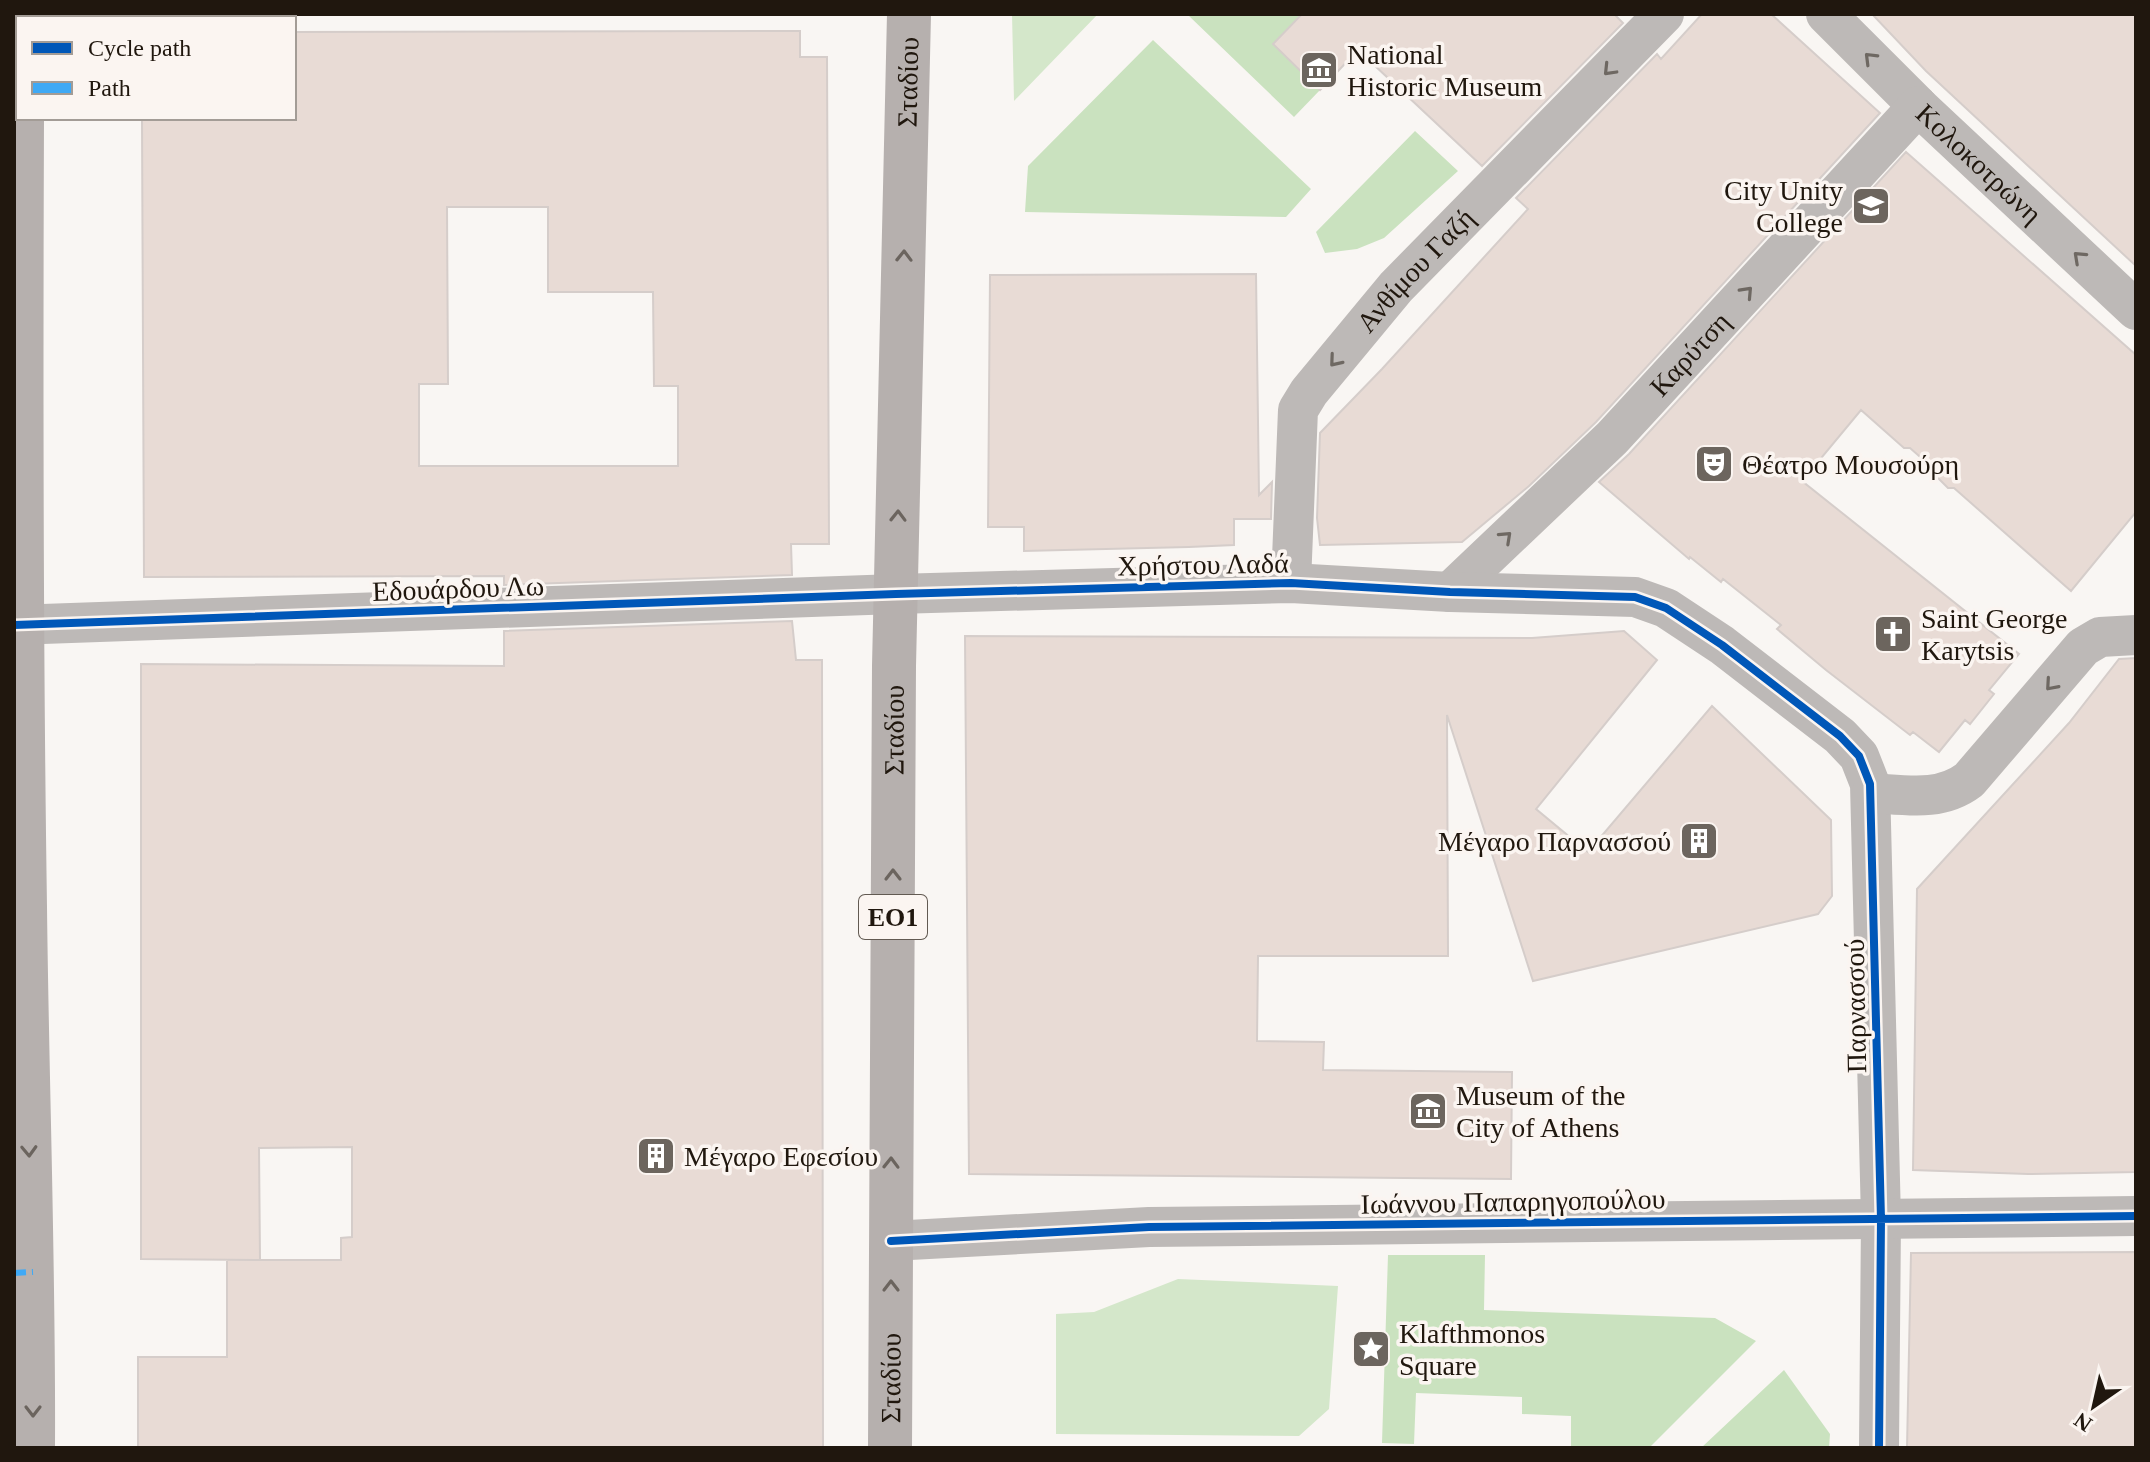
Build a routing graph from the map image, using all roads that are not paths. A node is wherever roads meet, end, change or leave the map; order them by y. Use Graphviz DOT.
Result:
graph roads {
  1 [pos="909,14"];
  2 [pos="1664,14"];
  3 [pos="1826,14"];
  4 [pos="1918,106"];
  5 [pos="22,120"];
  6 [pos="2136,310"];
  7 [pos="1291,583"];
  8 [pos="1450,592"];
  9 [pos="896,594"];
  10 [pos="1607,595"];
  11 [pos="18,625"];
  12 [pos="2136,635"];
  13 [pos="1872,793"];
  14 [pos="2136,1216"];
  15 [pos="1881,1219"];
  16 [pos="891,1241"];
  17 [pos="33,1448"];
  18 [pos="890,1448"];
  19 [pos="1879,1448"];
  9 -- 1 [label="main road, Σταδίου / ΕΟ1, one-way"];
  2 -- 7 [label="street, Ανθίμου Γαζή, one-way"];
  4 -- 3 [label="street, Κολοκοτρώνη, one-way"];
  6 -- 4 [label="street, Κολοκοτρώνη, one-way"];
  8 -- 4 [label="street, Καρύτση, one-way"];
  5 -- 11 [label="main road"];
  7 -- 8 [label="street, Χρήστου Λαδά"];
  7 -- 9 [label="street, Χρήστου Λαδά"];
  8 -- 10 [label="street, Χρήστου Λαδά"];
  9 -- 11 [label="street, Εδουάρδου Λω"];
  16 -- 9 [label="main road, Σταδίου / ΕΟ1, one-way"];
  10 -- 13 [label="street, Παρνασσού"];
  11 -- 17 [label="main road, one-way"];
  12 -- 13 [label="street, one-way"];
  13 -- 15 [label="street, Παρνασσού"];
  14 -- 15 [label="street, Ιωάννου Παπαρηγοπούλου"];
  15 -- 16 [label="street, Ιωάννου Παπαρηγοπούλου"];
  15 -- 19 [label="street, Παρνασσού"];
  18 -- 16 [label="main road, Σταδίου / ΕΟ1, one-way"];
}
